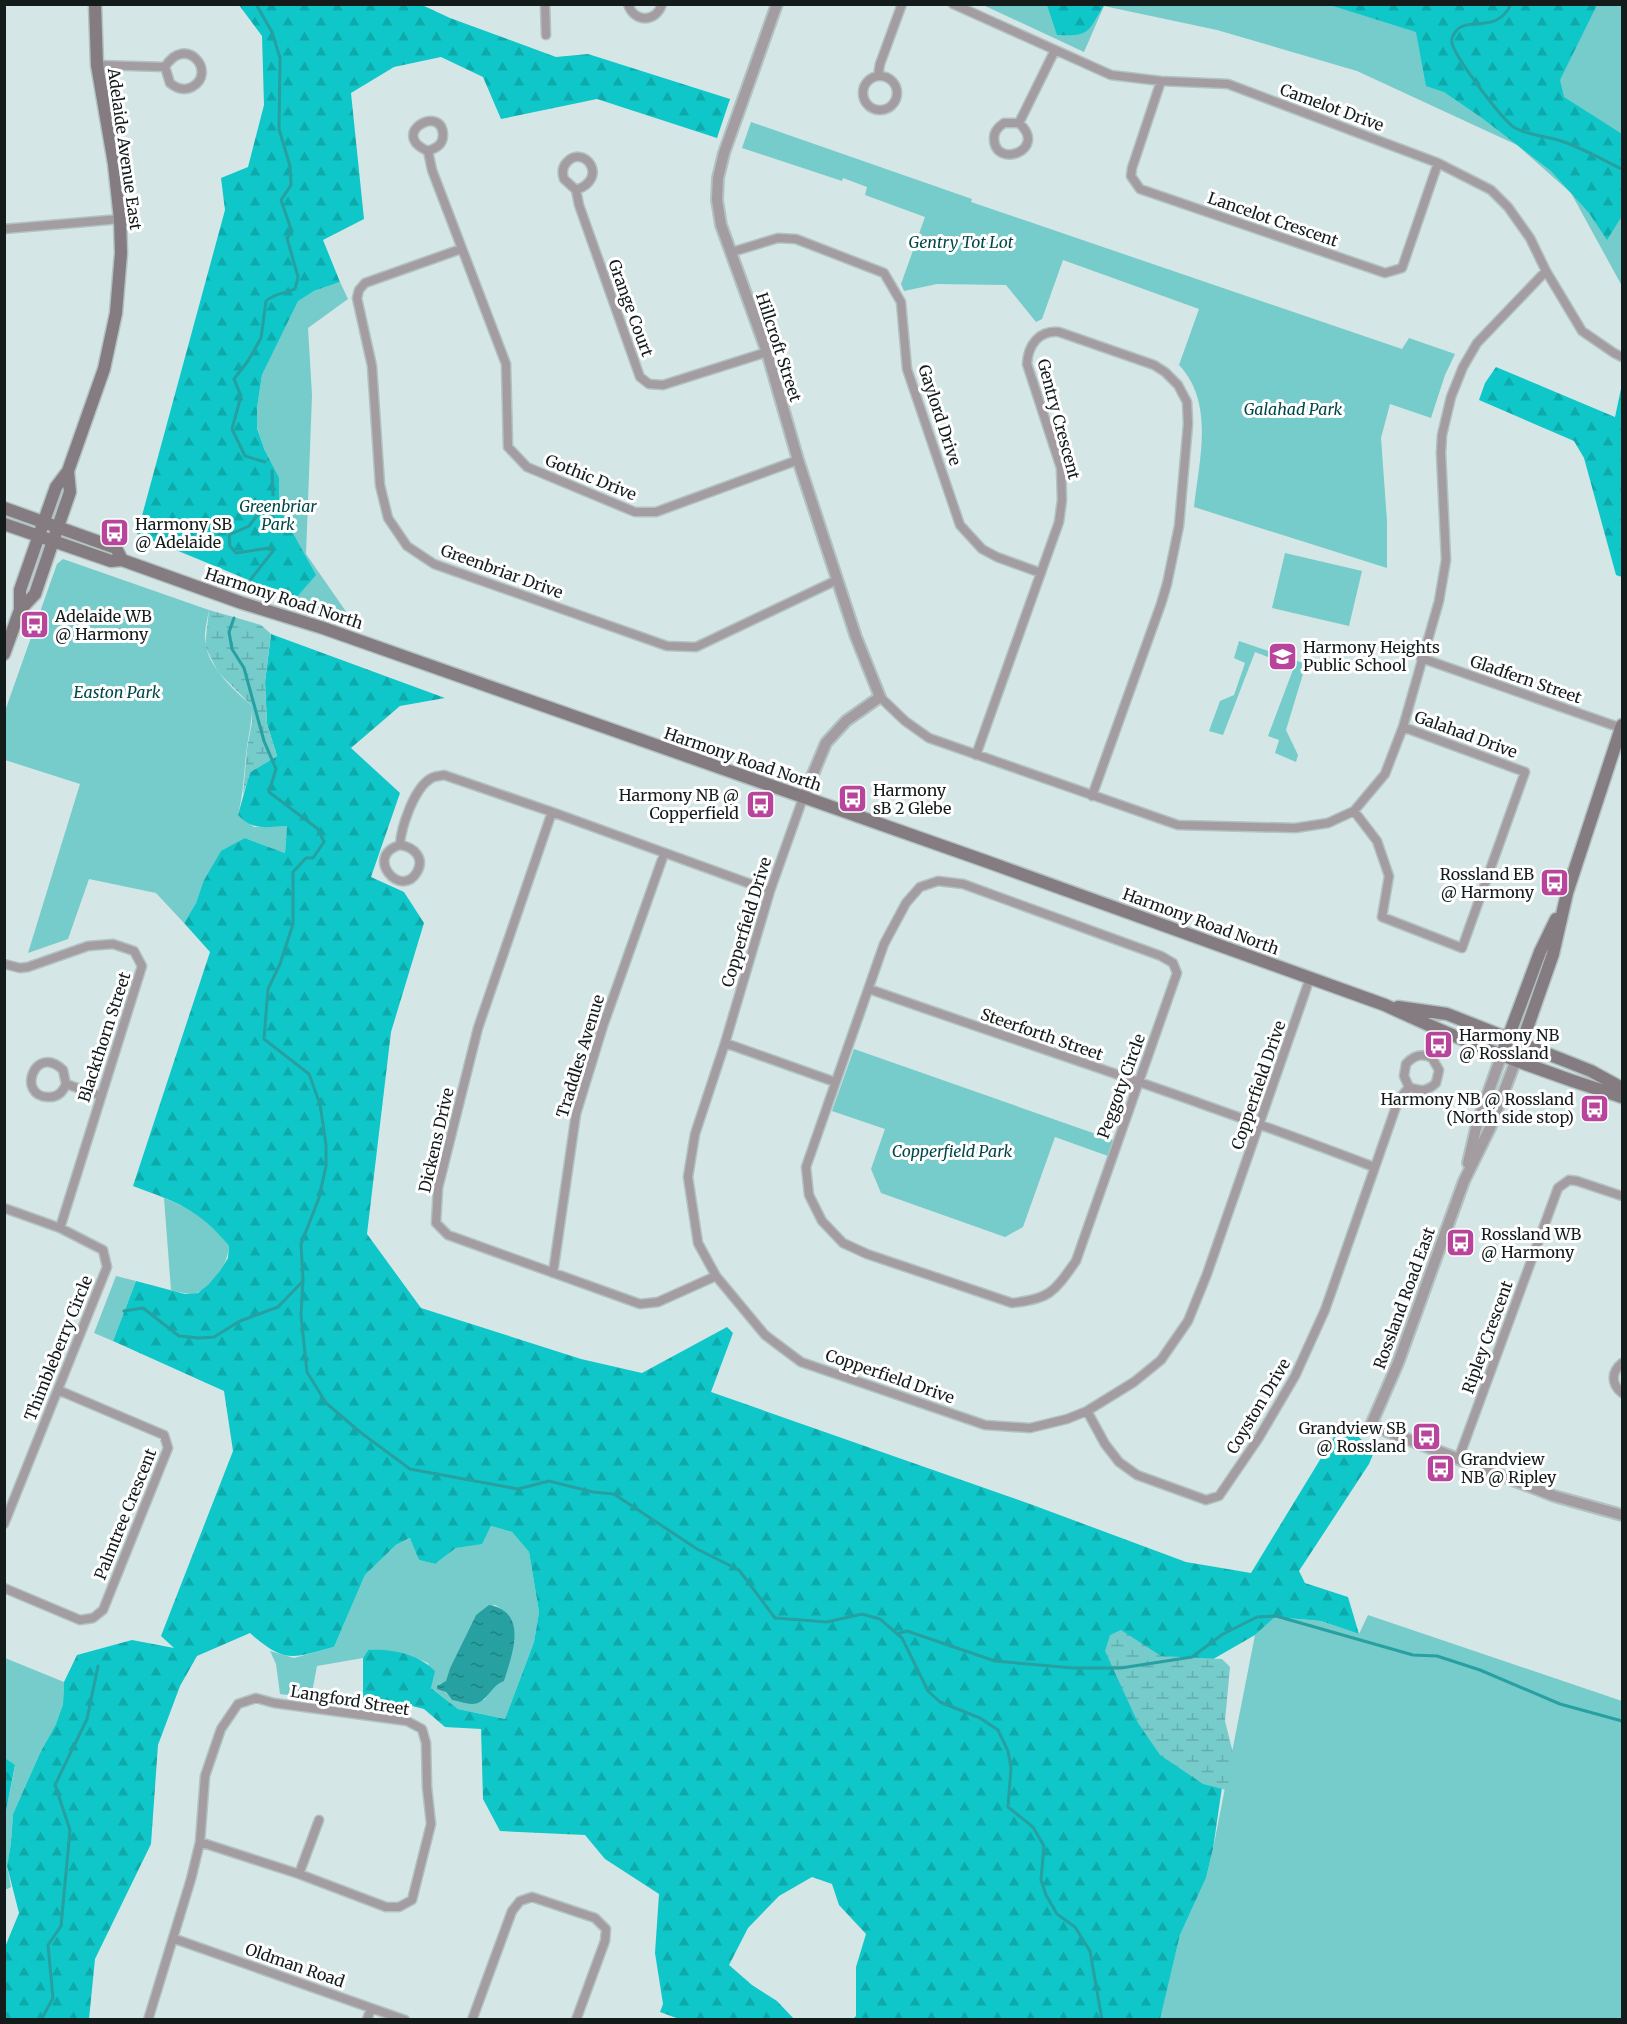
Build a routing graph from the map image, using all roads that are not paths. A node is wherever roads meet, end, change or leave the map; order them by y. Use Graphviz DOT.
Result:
graph roads {
  1 [pos="95,4"];
  2 [pos="545,4"];
  3 [pos="628,4"];
  4 [pos="662,4"];
  5 [pos="777,4"];
  6 [pos="902,4"];
  7 [pos="953,4"];
  8 [pos="546,35"];
  9 [pos="1055,50"];
  10 [pos="97,65"];
  11 [pos="165,67"];
  12 [pos="878,76"];
  13 [pos="1161,81"];
  14 [pos="1019,123"];
  15 [pos="428,151"];
  16 [pos="1438,163"];
  17 [pos="576,190"];
  18 [pos="120,219"];
  19 [pos="4,229"];
  20 [pos="461,249"];
  21 [pos="732,252"];
  22 [pos="1546,271"];
  23 [pos="767,352"];
  24 [pos="1623,357"];
  25 [pos="798,460"];
  26 [pos="68,471"];
  27 [pos="4,508"];
  28 [pos="44,521"];
  29 [pos="4,524"];
  30 [pos="58,526"];
  31 [pos="39,536"];
  32 [pos="53,541"];
  33 [pos="122,560"];
  34 [pos="1041,573"];
  35 [pos="837,580"];
  36 [pos="20,610"];
  37 [pos="4,654"];
  38 [pos="1421,658"];
  39 [pos="880,697"];
  40 [pos="1403,727"];
  41 [pos="1622,727"];
  42 [pos="976,755"];
  43 [pos="1092,796"];
  44 [pos="803,798"];
  45 [pos="1354,811"];
  46 [pos="552,812"];
  47 [pos="400,845"];
  48 [pos="664,854"];
  49 [pos="770,891"];
  50 [pos="1567,894"];
  51 [pos="4,964"];
  52 [pos="1310,978"];
  53 [pos="869,989"];
  54 [pos="1385,1005"];
  55 [pos="1508,1038"];
  56 [pos="725,1043"];
  57 [pos="1522,1044"];
  58 [pos="1502,1054"];
  59 [pos="1516,1060"];
  60 [pos="835,1082"];
  61 [pos="1138,1083"];
  62 [pos="66,1084"];
  63 [pos="1409,1087"];
  64 [pos="1623,1088"];
  65 [pos="101,1096"];
  66 [pos="1623,1097"];
  67 [pos="1260,1124"];
  68 [pos="1374,1167"];
  69 [pos="1464,1181"];
  70 [pos="1623,1196"];
  71 [pos="4,1209"];
  72 [pos="60,1228"];
  73 [pos="553,1273"];
  74 [pos="716,1276"];
  75 [pos="1623,1363"];
  76 [pos="58,1390"];
  77 [pos="1623,1393"];
  78 [pos="1087,1411"];
  79 [pos="1458,1460"];
  80 [pos="1623,1515"];
  81 [pos="4,1524"];
  82 [pos="4,1588"];
  83 [pos="319,1820"];
  84 [pos="200,1842"];
  85 [pos="299,1874"];
  86 [pos="174,1939"];
  87 [pos="371,2008"];
  88 [pos="148,2019"];
  89 [pos="367,2019"];
  90 [pos="405,2019"];
  91 [pos="472,2019"];
  92 [pos="576,2019"];
  1 -- 10 [label="main road, Adelaide Avenue East"];
  2 -- 8 [label="street"];
  3 -- 4 [label="street"];
  5 -- 21 [label="street, Hillcroft Street"];
  6 -- 12 [label="street"];
  7 -- 9 [label="street, Camelot Drive"];
  9 -- 13 [label="street, Camelot Drive"];
  9 -- 14 [label="street"];
  10 -- 11 [label="street"];
  10 -- 18 [label="main road, Adelaide Avenue East"];
  11 -- 11 [label="street"];
  12 -- 12 [label="street"];
  13 -- 16 [label="street, Camelot Drive"];
  13 -- 16 [label="street, Lancelot Crescent"];
  14 -- 14 [label="street"];
  15 -- 20 [label="street, Gothic Drive"];
  16 -- 22 [label="street, Camelot Drive"];
  17 -- 23 [label="street, Grange Court"];
  18 -- 19 [label="street"];
  18 -- 26 [label="main road, Adelaide Avenue East"];
  20 -- 25 [label="street, Gothic Drive"];
  20 -- 35 [label="street, Greenbriar Drive"];
  21 -- 23 [label="street, Hillcroft Street"];
  21 -- 34 [label="street, Gaylord Drive"];
  22 -- 24 [label="street, Camelot Drive"];
  22 -- 38 [label="street, Galahad Drive"];
  23 -- 25 [label="street, Hillcroft Street"];
  25 -- 35 [label="street, Hillcroft Street"];
  26 -- 28 [label="main road, Adelaide Avenue East"];
  26 -- 30 [label="main road, Adelaide Avenue East"];
  27 -- 28 [label="main road, Harmony Road North"];
  28 -- 30 [label="main road, Harmony Road North"];
  28 -- 31 [label="main road, Adelaide Avenue East"];
  29 -- 31 [label="main road, Harmony Road North"];
  30 -- 32 [label="main road, Adelaide Avenue East"];
  30 -- 33 [label="main road, Harmony Road North"];
  31 -- 32 [label="main road, Harmony Road North"];
  31 -- 36 [label="main road, Adelaide Avenue East"];
  32 -- 33 [label="main road, Harmony Road North"];
  32 -- 36 [label="main road, Adelaide Avenue East"];
  33 -- 44 [label="main road, Harmony Road North"];
  34 -- 42 [label="street, Gentry Crescent"];
  34 -- 43 [label="street, Gentry Crescent"];
  35 -- 39 [label="street, Hillcroft Street"];
  36 -- 37 [label="main road, Adelaide Avenue East"];
  38 -- 40 [label="street, Galahad Drive"];
  38 -- 41 [label="street, Gladfern Street"];
  39 -- 42 [label="street, Galahad Drive"];
  39 -- 44 [label="street"];
  40 -- 45 [label="street, Galahad Drive"];
  40 -- 45 [label="street, Galahad Drive"];
  41 -- 50 [label="main road, Rossland Road East"];
  42 -- 43 [label="street, Galahad Drive"];
  43 -- 45 [label="street, Galahad Drive"];
  44 -- 49 [label="street, Copperfield Drive"];
  44 -- 52 [label="main road, Harmony Road North"];
  46 -- 47 [label="street"];
  46 -- 48 [label="street"];
  46 -- 73 [label="street, Dickens Drive"];
  47 -- 47 [label="street"];
  48 -- 49 [label="street"];
  48 -- 73 [label="street, Traddles Avenue"];
  49 -- 56 [label="street, Copperfield Drive"];
  50 -- 55 [label="main road"];
  50 -- 57 [label="main road, Rossland Road East"];
  51 -- 65 [label="street, Blackthorn Street"];
  52 -- 54 [label="main road, Harmony Road North"];
  52 -- 67 [label="street, Copperfield Drive"];
  53 -- 60 [label="street, Peggoty Circle"];
  53 -- 61 [label="street, Steerforth Street"];
  53 -- 61 [label="street, Peggoty Circle"];
  54 -- 55 [label="main road, Harmony Road North"];
  54 -- 58 [label="main road, Harmony Road North"];
  55 -- 57 [label="main road, Harmony Road North"];
  55 -- 58 [label="main road"];
  56 -- 60 [label="street"];
  56 -- 74 [label="street, Copperfield Drive"];
  57 -- 59 [label="main road, Rossland Road East"];
  57 -- 64 [label="main road, Harmony Road North"];
  58 -- 59 [label="main road, Harmony Road North"];
  58 -- 69 [label="street, Rossland Road East"];
  59 -- 66 [label="main road, Harmony Road North"];
  59 -- 69 [label="street, Rossland Road East"];
  60 -- 61 [label="street, Peggoty Circle"];
  61 -- 67 [label="street, Steerforth Street"];
  62 -- 62 [label="street"];
  62 -- 65 [label="street"];
  63 -- 63 [label="street"];
  63 -- 68 [label="street, Coyston Drive"];
  65 -- 72 [label="street, Blackthorn Street"];
  67 -- 68 [label="street, Steerforth Street"];
  67 -- 78 [label="street, Copperfield Drive"];
  68 -- 78 [label="street, Coyston Drive"];
  69 -- 79 [label="street, Rossland Road East"];
  70 -- 79 [label="street, Ripley Crescent"];
  71 -- 72 [label="street, Thimbleberry Circle"];
  72 -- 76 [label="street, Thimbleberry Circle"];
  73 -- 74 [label="street, Dickens Drive"];
  74 -- 78 [label="street, Copperfield Drive"];
  75 -- 77 [label="street"];
  76 -- 81 [label="street, Thimbleberry Circle"];
  76 -- 82 [label="street, Palmtree Crescent"];
  79 -- 80 [label="street"];
  83 -- 85 [label="street"];
  84 -- 85 [label="street, Langford Street"];
  84 -- 85 [label="street, Langford Street"];
  84 -- 86 [label="street, Langford Street"];
  86 -- 87 [label="street, Oldman Road"];
  86 -- 88 [label="street, Langford Street"];
  87 -- 89 [label="street"];
  87 -- 90 [label="street, Oldman Road"];
  91 -- 92 [label="street"];
}
